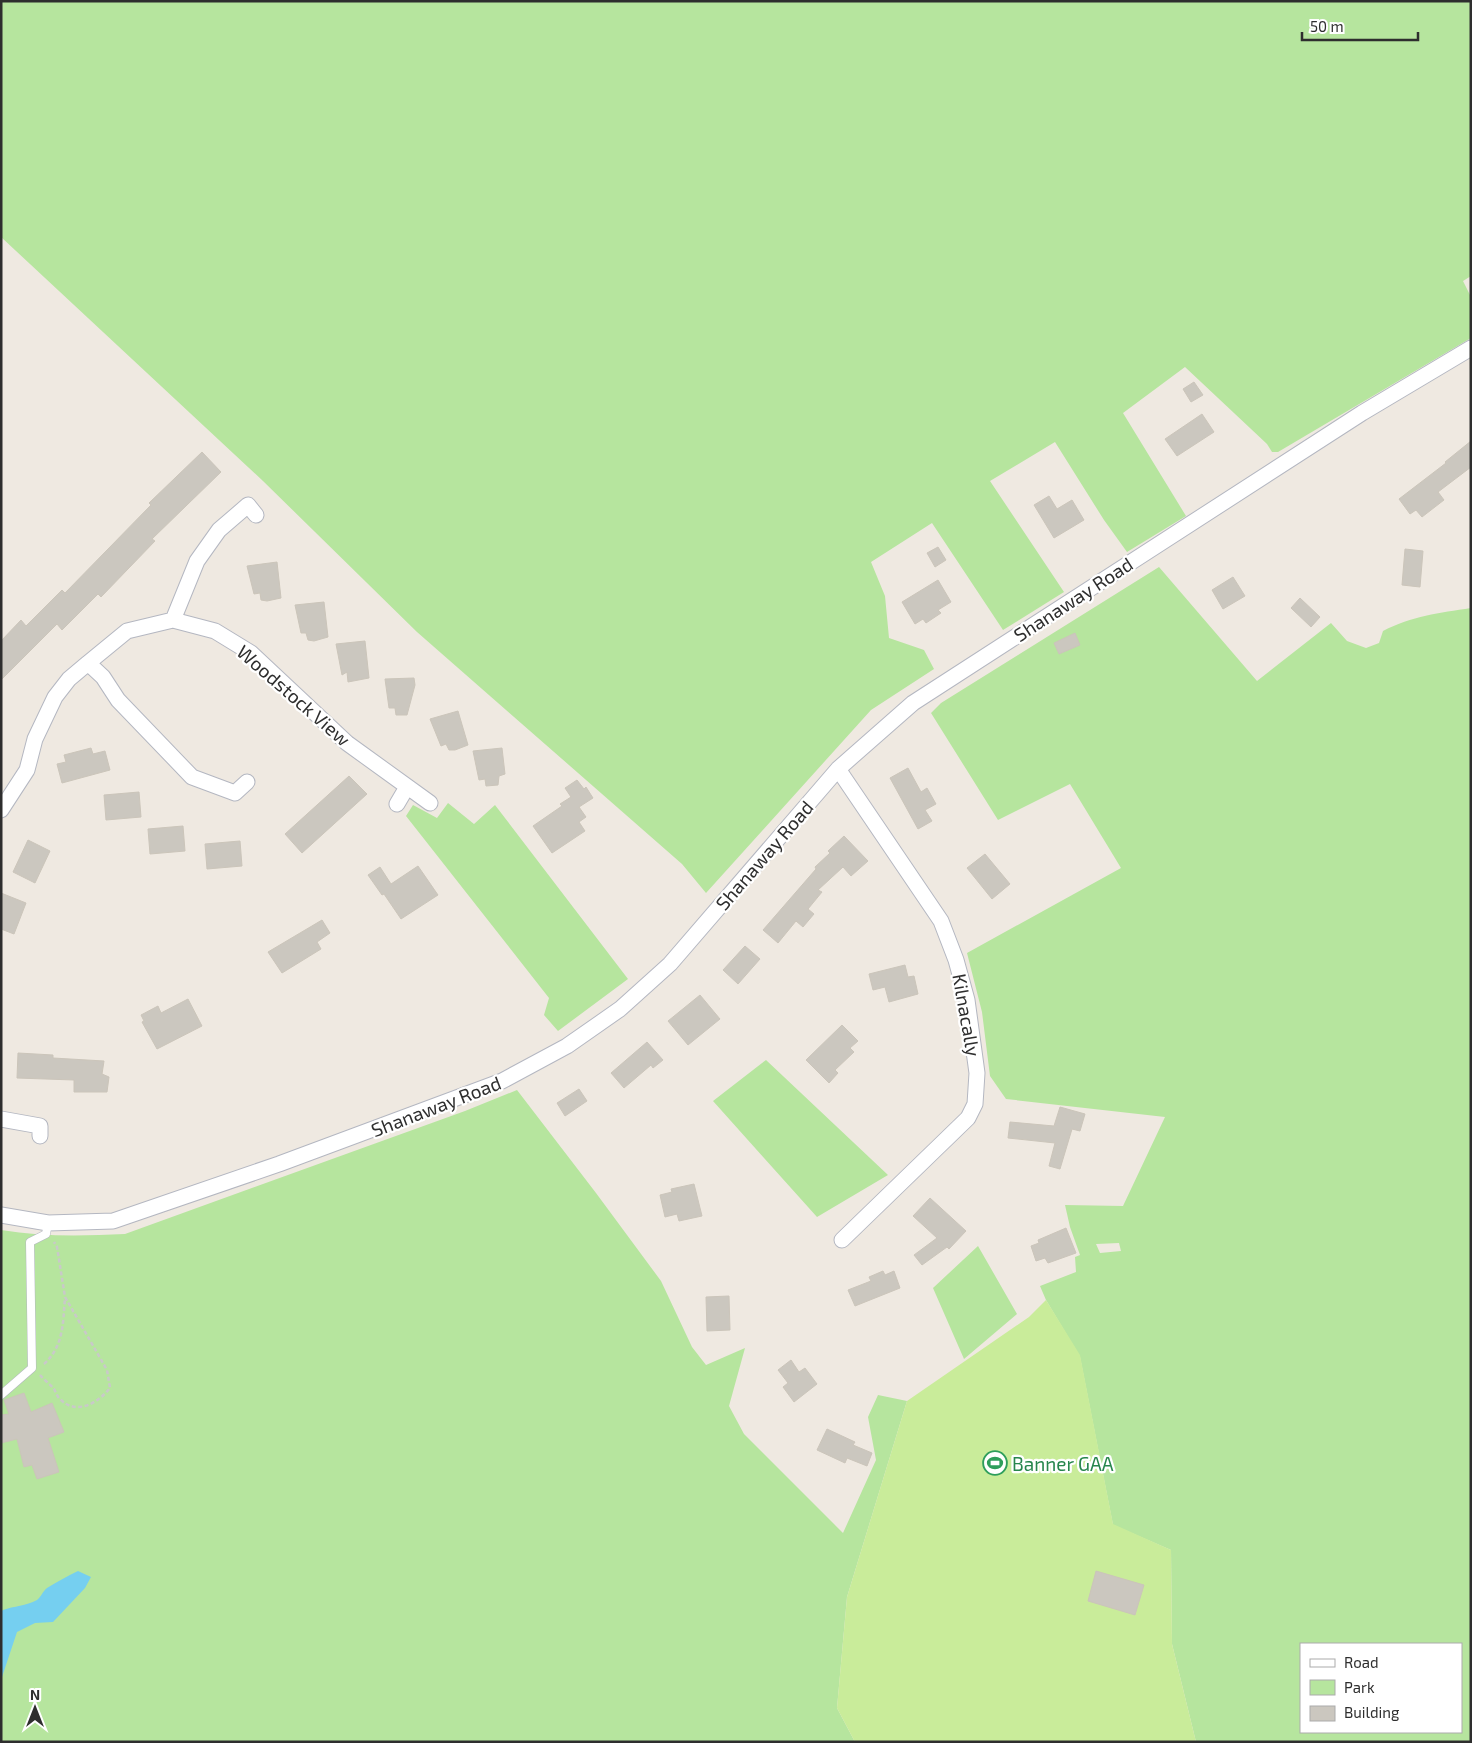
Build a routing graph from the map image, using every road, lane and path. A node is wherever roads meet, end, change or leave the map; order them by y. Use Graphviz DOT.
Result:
graph roads {
  1 [pos="1471,348"];
  2 [pos="256,515"];
  3 [pos="172,620"];
  4 [pos="88,663"];
  5 [pos="838,769"];
  6 [pos="246,782"];
  7 [pos="407,787"];
  8 [pos="430,803"];
  9 [pos="396,804"];
  10 [pos="1,810"];
  11 [pos="1,1119"];
  12 [pos="40,1136"];
  13 [pos="1,1215"];
  14 [pos="47,1228"];
  15 [pos="842,1240"];
  16 [pos="65,1297"];
  17 [pos="32,1368"];
  18 [pos="1,1395"];
  1 -- 5 [label="street, Shanaway Road"];
  2 -- 3 [label="street"];
  3 -- 4 [label="street, Woodstock View"];
  3 -- 7 [label="street, Woodstock View"];
  4 -- 6 [label="street"];
  4 -- 10 [label="street, Woodstock View"];
  5 -- 14 [label="street, Shanaway Road"];
  5 -- 15 [label="street, Kilnacally"];
  7 -- 8 [label="street, Woodstock View"];
  7 -- 9 [label="street"];
  11 -- 12 [label="street"];
  13 -- 14 [label="street, Shanaway Road"];
  14 -- 16 [label="path"];
  14 -- 17 [label="lane"];
  16 -- 17 [label="path"];
  16 -- 17 [label="path"];
  17 -- 18 [label="lane"];
}
